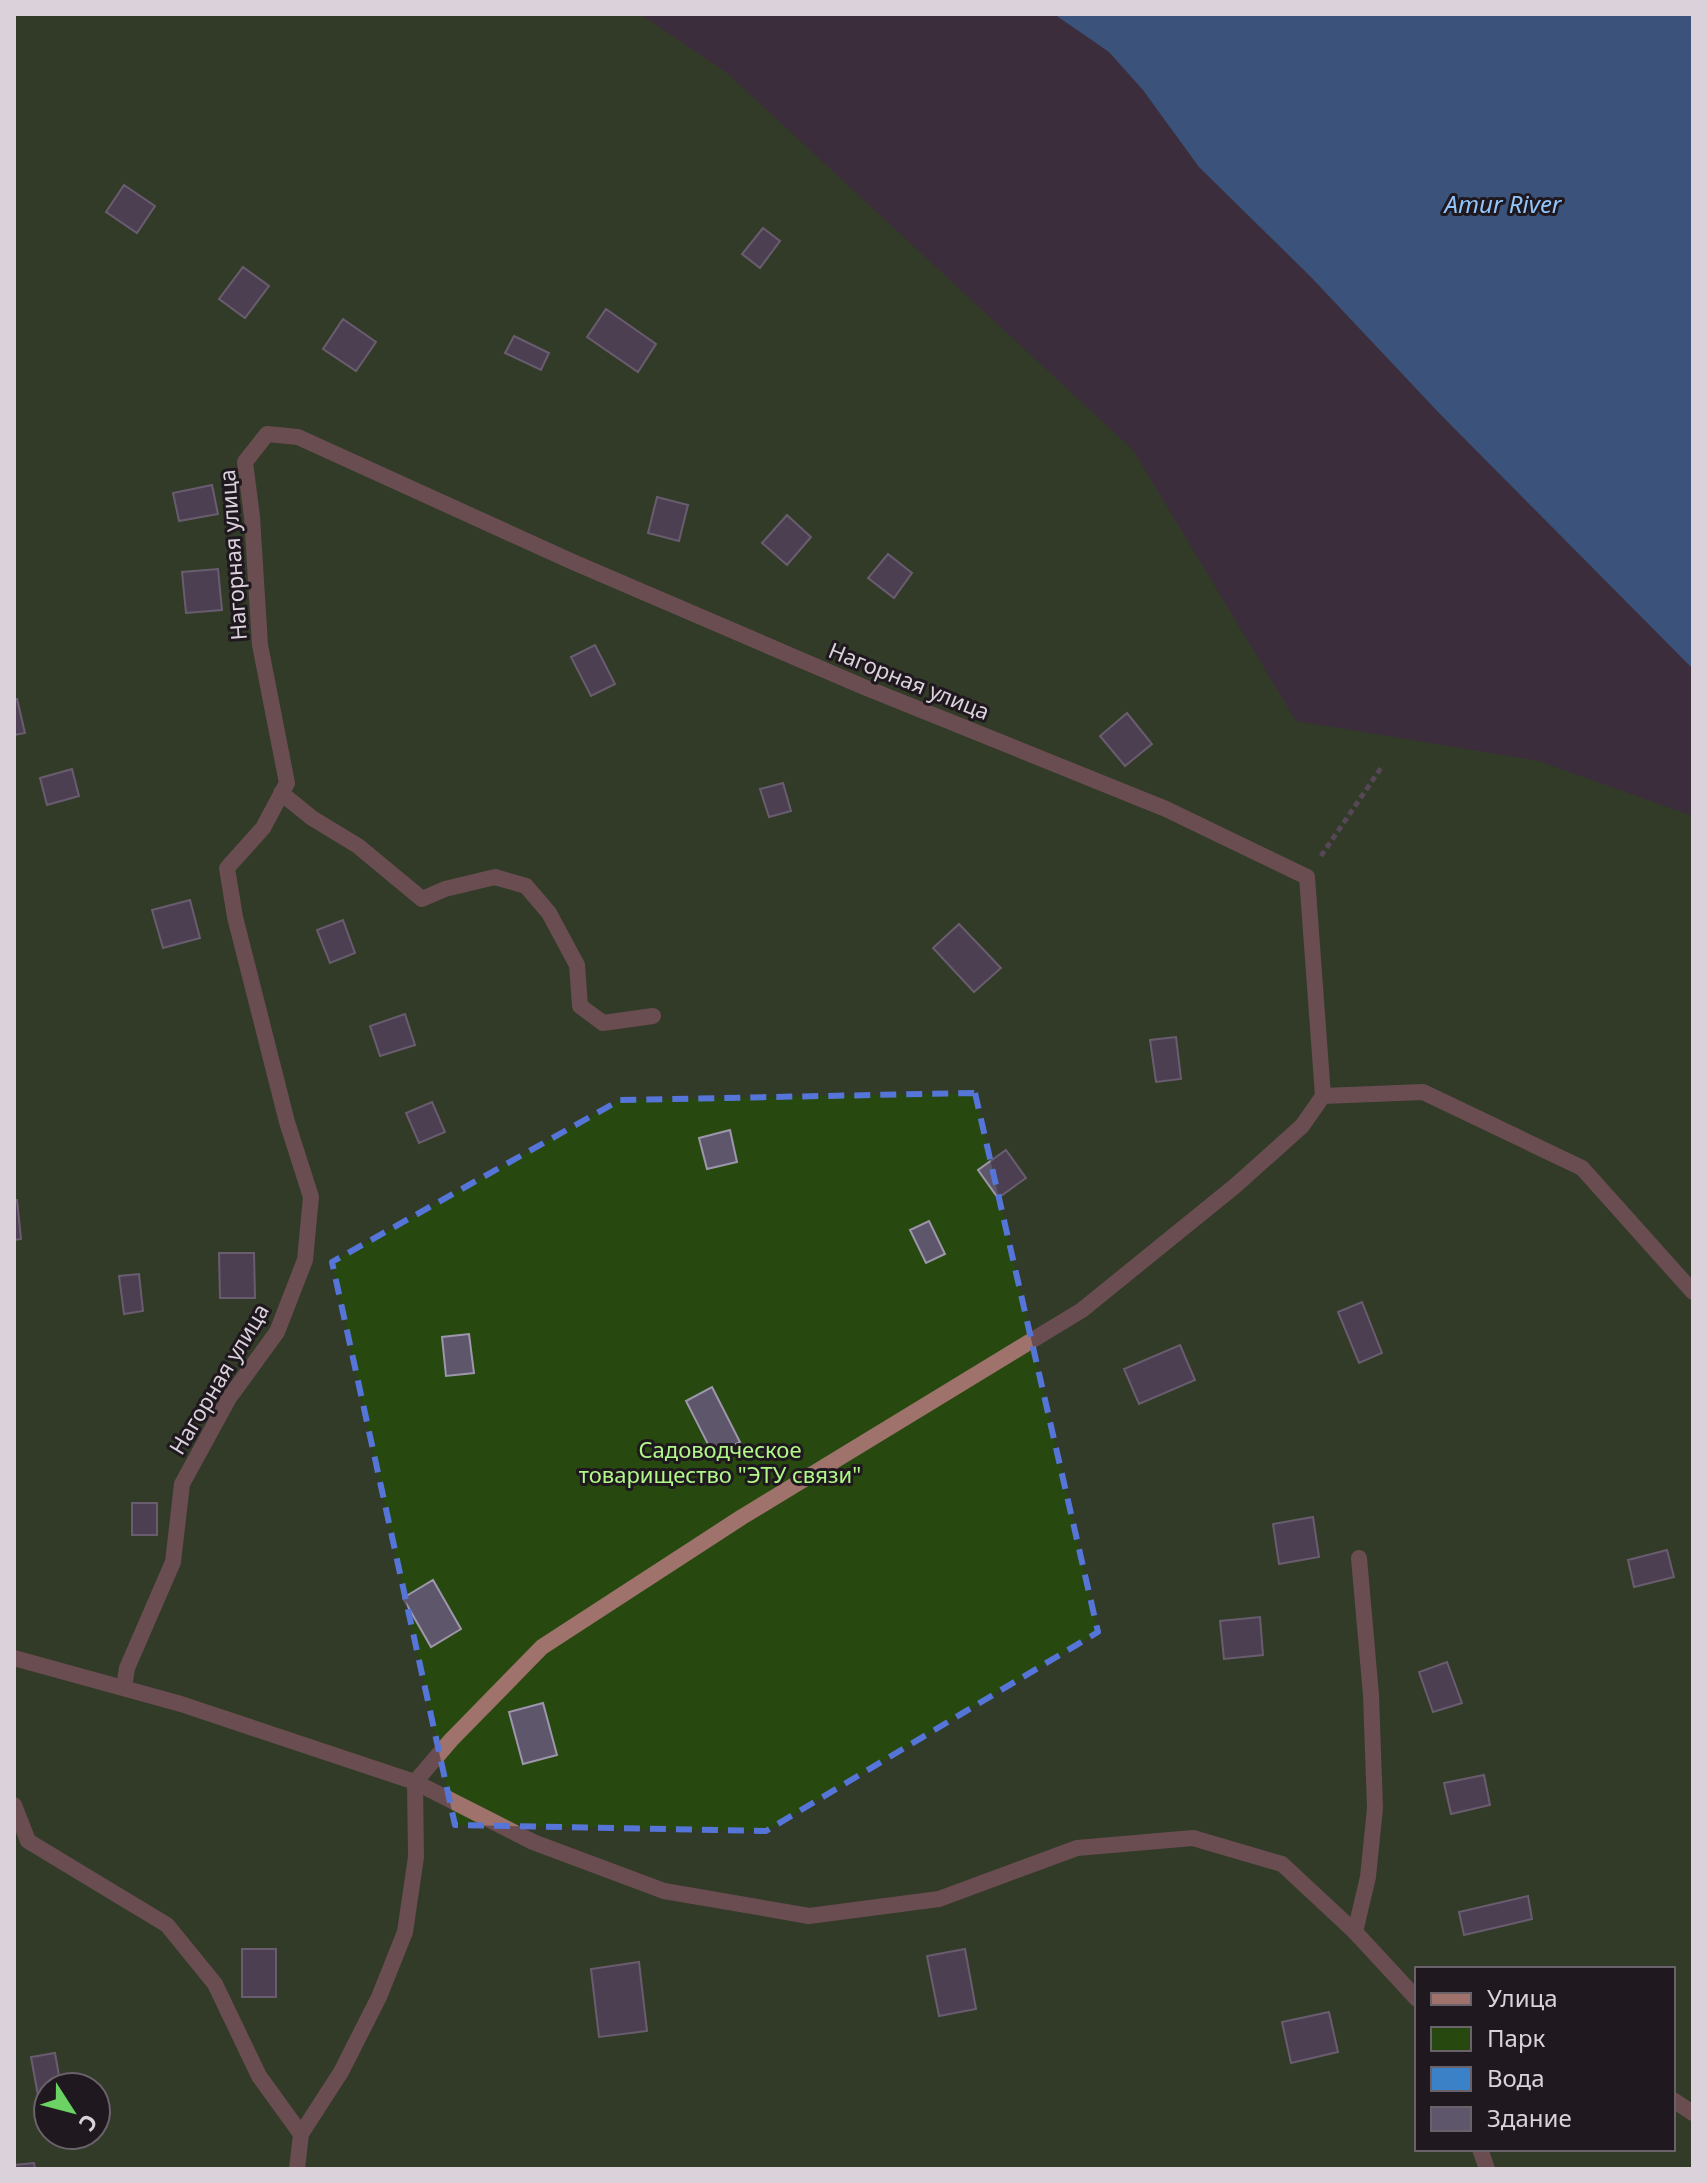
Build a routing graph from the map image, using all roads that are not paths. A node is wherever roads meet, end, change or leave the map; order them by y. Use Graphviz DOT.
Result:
graph roads {
  1 [pos="281,793"];
  2 [pos="653,1016"];
  3 [pos="1323,1096"];
  4 [pos="1693,1292"];
  5 [pos="1359,1558"];
  6 [pos="14,1658"];
  7 [pos="124,1687"];
  8 [pos="415,1782"];
  9 [pos="14,1805"];
  10 [pos="1355,1932"];
  11 [pos="1415,1997"];
  12 [pos="1675,2101"];
  13 [pos="1693,2113"];
  14 [pos="301,2134"];
  15 [pos="297,2169"];
  1 -- 2 [label="street"];
  1 -- 3 [label="street, Нагорная улица"];
  1 -- 7 [label="street, Нагорная улица"];
  3 -- 4 [label="street"];
  3 -- 8 [label="street"];
  5 -- 10 [label="street"];
  6 -- 7 [label="street"];
  7 -- 8 [label="street"];
  8 -- 10 [label="street"];
  8 -- 14 [label="street"];
  9 -- 14 [label="street"];
  10 -- 11 [label="street"];
  12 -- 13 [label="street"];
  14 -- 15 [label="street"];
}
